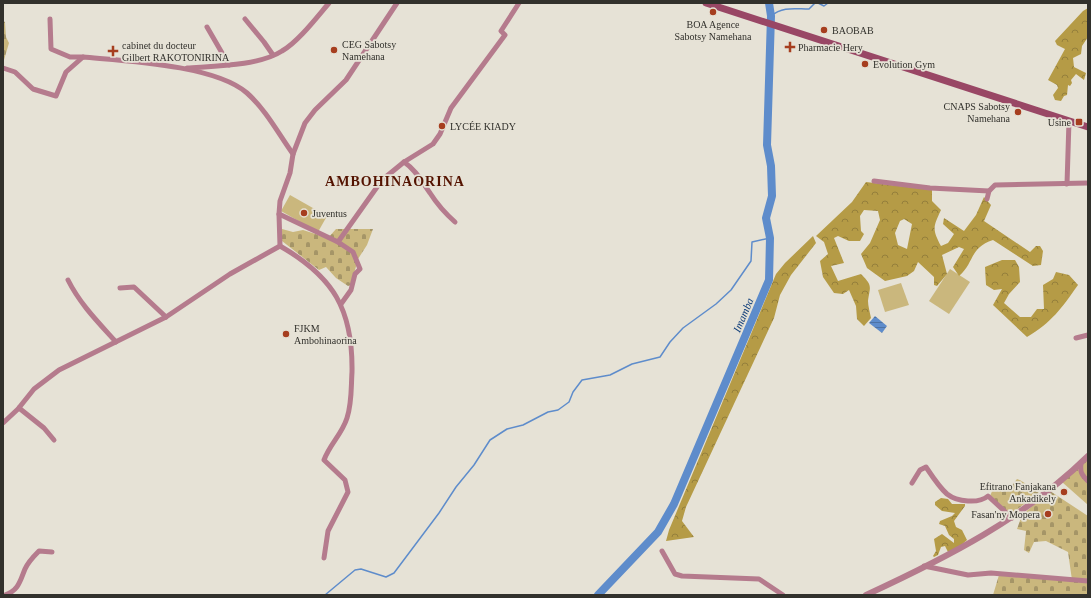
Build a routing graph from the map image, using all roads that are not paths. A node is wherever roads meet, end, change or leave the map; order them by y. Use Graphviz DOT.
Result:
graph roads {
  1 [pos="329,3"];
  2 [pos="397,3"];
  3 [pos="519,3"];
  4 [pos="706,3"];
  5 [pos="50,19"];
  6 [pos="245,19"];
  7 [pos="207,27"];
  8 [pos="273,55"];
  9 [pos="83,58"];
  10 [pos="229,65"];
  11 [pos="3,68"];
  12 [pos="182,69"];
  13 [pos="1069,121"];
  14 [pos="1088,127"];
  15 [pos="293,154"];
  16 [pos="404,162"];
  17 [pos="874,181"];
  18 [pos="1088,183"];
  19 [pos="1067,184"];
  20 [pos="989,191"];
  21 [pos="987,199"];
  22 [pos="279,214"];
  23 [pos="456,222"];
  24 [pos="338,242"];
  25 [pos="280,246"];
  26 [pos="68,280"];
  27 [pos="120,288"];
  28 [pos="341,304"];
  29 [pos="166,317"];
  30 [pos="1088,335"];
  31 [pos="1076,338"];
  32 [pos="116,342"];
  33 [pos="19,408"];
  34 [pos="3,423"];
  35 [pos="54,440"];
  36 [pos="1088,456"];
  37 [pos="1081,463"];
  38 [pos="1088,481"];
  39 [pos="912,484"];
  40 [pos="1012,518"];
  41 [pos="662,551"];
  42 [pos="52,552"];
  43 [pos="324,558"];
  44 [pos="923,566"];
  45 [pos="1088,581"];
  46 [pos="5,595"];
  47 [pos="784,595"];
  48 [pos="866,595"];
  1 -- 8 [label="street"];
  2 -- 15 [label="street"];
  3 -- 16 [label="street"];
  4 -- 13 [label="main road"];
  5 -- 9 [label="street"];
  6 -- 8 [label="street"];
  7 -- 10 [label="street"];
  8 -- 10 [label="street"];
  9 -- 11 [label="street"];
  9 -- 12 [label="street"];
  10 -- 12 [label="street"];
  12 -- 15 [label="street"];
  13 -- 14 [label="main road"];
  13 -- 19 [label="street"];
  15 -- 22 [label="street"];
  16 -- 23 [label="street"];
  16 -- 24 [label="street"];
  17 -- 20 [label="street"];
  18 -- 19 [label="street"];
  19 -- 20 [label="street"];
  20 -- 21 [label="street"];
  22 -- 24 [label="street"];
  22 -- 25 [label="street"];
  24 -- 28 [label="street"];
  25 -- 28 [label="street"];
  25 -- 29 [label="street"];
  26 -- 32 [label="street"];
  27 -- 29 [label="street"];
  28 -- 43 [label="street"];
  29 -- 32 [label="street"];
  30 -- 31 [label="street"];
  32 -- 33 [label="street"];
  33 -- 34 [label="street"];
  33 -- 35 [label="street"];
  36 -- 37 [label="street"];
  37 -- 38 [label="street"];
  37 -- 40 [label="street"];
  39 -- 40 [label="street"];
  40 -- 44 [label="street"];
  41 -- 47 [label="street"];
  42 -- 46 [label="street"];
  44 -- 45 [label="street"];
  44 -- 48 [label="street"];
}
